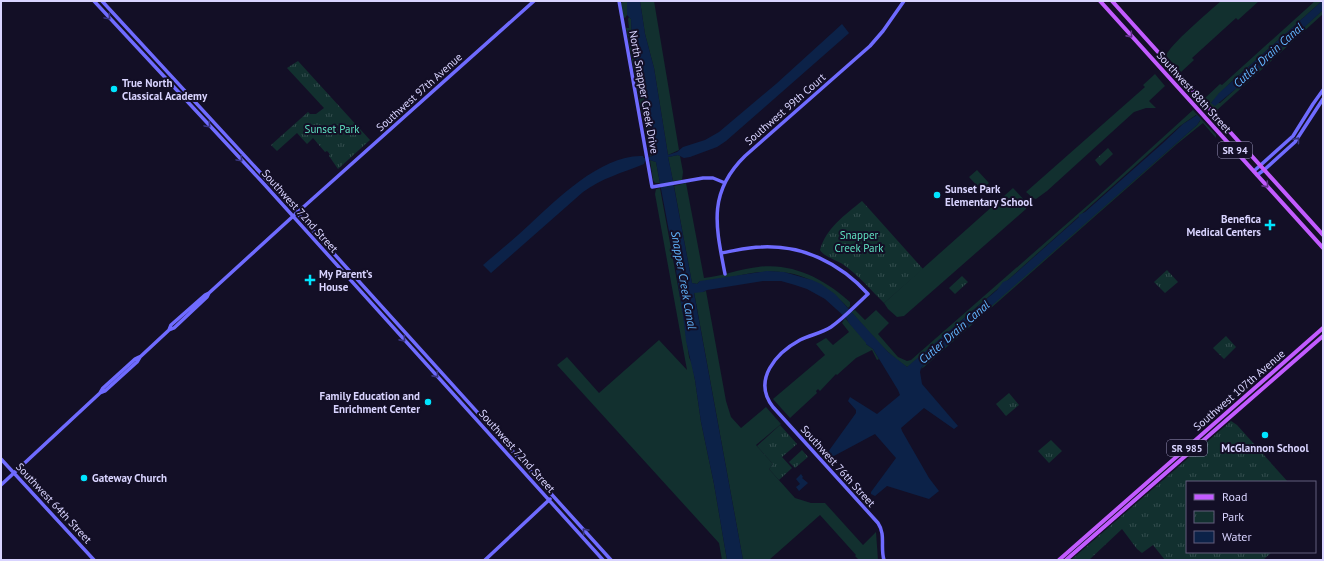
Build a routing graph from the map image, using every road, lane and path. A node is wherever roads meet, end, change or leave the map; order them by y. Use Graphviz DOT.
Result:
graph roads {
  1 [pos="94,1"];
  2 [pos="534,1"];
  3 [pos="619,1"];
  4 [pos="904,1"];
  5 [pos="1100,1"];
  6 [pos="1112,1"];
  7 [pos="103,2"];
  8 [pos="99,6"];
  9 [pos="149,52"];
  10 [pos="145,56"];
  11 [pos="154,58"];
  12 [pos="150,62"];
  13 [pos="1323,90"];
  14 [pos="1323,99"];
  15 [pos="1261,166"];
  16 [pos="1264,170"];
  17 [pos="1256,173"];
  18 [pos="724,183"];
  19 [pos="297,212"];
  20 [pos="292,216"];
  21 [pos="1299,221"];
  22 [pos="1311,221"];
  23 [pos="1323,235"];
  24 [pos="1323,248"];
  25 [pos="721,253"];
  26 [pos="350,271"];
  27 [pos="725,274"];
  28 [pos="346,275"];
  29 [pos="1323,328"];
  30 [pos="1323,336"];
  31 [pos="425,354"];
  32 [pos="421,358"];
  33 [pos="455,389"];
  34 [pos="452,392"];
  35 [pos="477,412"];
  36 [pos="472,415"];
  37 [pos="1,459"];
  38 [pos="14,473"];
  39 [pos="1,485"];
  40 [pos="553,496"];
  41 [pos="549,500"];
  42 [pos="1103,525"];
  43 [pos="94,560"];
  44 [pos="485,560"];
  45 [pos="603,560"];
  46 [pos="611,560"];
  47 [pos="884,560"];
  48 [pos="1059,560"];
  49 [pos="1066,560"];
  1 -- 8 [label="street, Southwest 72nd Street"];
  2 -- 19 [label="street, Southwest 97th Avenue"];
  3 -- 18 [label="street, North Snapper Creek Drive"];
  4 -- 18 [label="street, Southwest 99th Court"];
  5 -- 17 [label="main road, Southwest 88th Street / SR 94, one-way"];
  6 -- 15 [label="main road, Southwest 88th Street / SR 94"];
  7 -- 8 [label="street"];
  7 -- 9 [label="street, Southwest 72nd Street"];
  8 -- 10 [label="street, Southwest 72nd Street, one-way"];
  9 -- 10 [label="street"];
  9 -- 11 [label="street, Southwest 72nd Street"];
  10 -- 12 [label="street, Southwest 72nd Street"];
  11 -- 12 [label="street"];
  11 -- 19 [label="street, Southwest 72nd Street"];
  12 -- 20 [label="street, Southwest 72nd Street, one-way"];
  13 -- 15 [label="street"];
  16 -- 14 [label="street, one-way"];
  15 -- 16 [label="main road, Southwest 88th Street / SR 94"];
  15 -- 17 [label="street"];
  16 -- 17 [label="street"];
  16 -- 22 [label="main road, Southwest 88th Street / SR 94"];
  17 -- 21 [label="main road, Southwest 88th Street / SR 94, one-way"];
  18 -- 25 [label="street"];
  19 -- 20 [label="street, Southwest 97th Avenue"];
  19 -- 26 [label="street, Southwest 72nd Street"];
  20 -- 28 [label="street, Southwest 72nd Street"];
  20 -- 38 [label="street, Southwest 97th Avenue"];
  21 -- 22 [label="main road"];
  21 -- 24 [label="main road, Southwest 88th Street / SR 94"];
  22 -- 23 [label="main road, Southwest 88th Street / SR 94"];
  25 -- 27 [label="street"];
  25 -- 47 [label="street, Southwest 76th Street"];
  26 -- 28 [label="street"];
  26 -- 31 [label="street, Southwest 72nd Street"];
  28 -- 32 [label="street, Southwest 72nd Street, one-way"];
  29 -- 42 [label="main road, Southwest 107th Avenue / SR 985"];
  30 -- 42 [label="main road, Southwest 107th Avenue / SR 985"];
  31 -- 32 [label="street"];
  31 -- 33 [label="street, Southwest 72nd Street"];
  32 -- 34 [label="street, Southwest 72nd Street, one-way"];
  33 -- 34 [label="street"];
  33 -- 35 [label="street, Southwest 72nd Street"];
  34 -- 36 [label="street, Southwest 72nd Street"];
  35 -- 36 [label="street"];
  35 -- 40 [label="street, Southwest 72nd Street"];
  36 -- 41 [label="street, Southwest 72nd Street"];
  37 -- 38 [label="street, Southwest 64th Street"];
  38 -- 39 [label="street, Southwest 97th Avenue"];
  38 -- 43 [label="street, Southwest 64th Street"];
  40 -- 41 [label="street"];
  46 -- 40 [label="street, Southwest 72nd Street, one-way"];
  41 -- 44 [label="street"];
  41 -- 45 [label="street, Southwest 72nd Street"];
  42 -- 48 [label="main road, Southwest 107th Avenue / SR 985"];
  42 -- 49 [label="main road, Southwest 107th Avenue / SR 985"];
}
